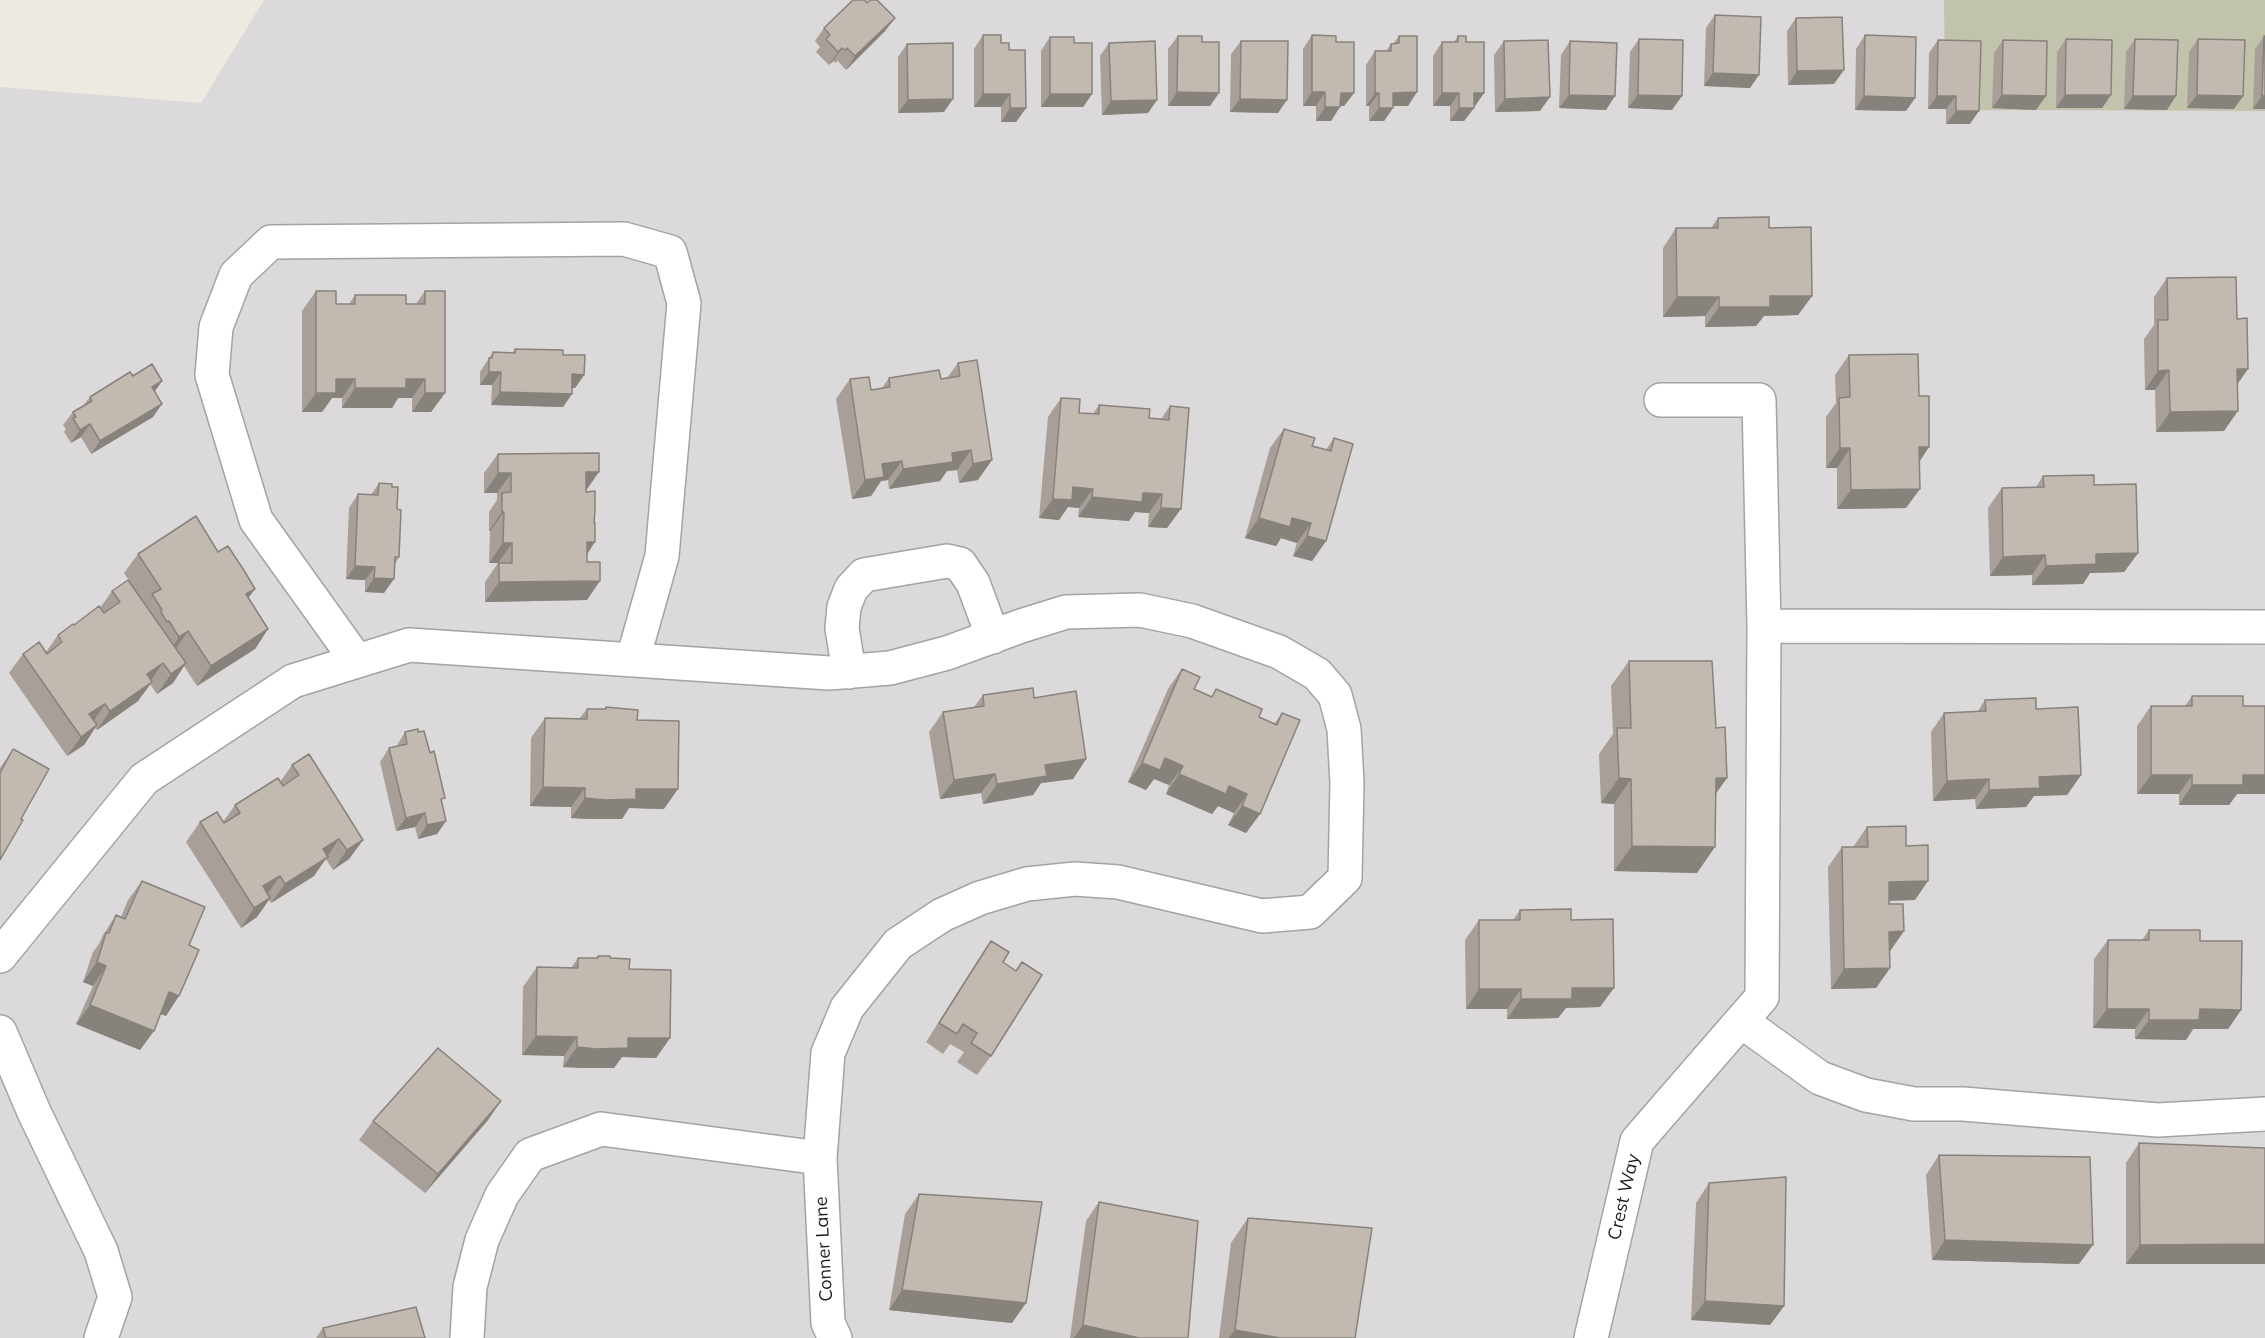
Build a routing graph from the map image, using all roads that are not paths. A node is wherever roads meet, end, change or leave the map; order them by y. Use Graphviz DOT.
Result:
graph roads {
  1 [pos="1660,400"];
  2 [pos="1764,626"];
  3 [pos="2265,627"];
  4 [pos="993,637"];
  5 [pos="633,659"];
  6 [pos="357,661"];
  7 [pos="849,672"];
  8 [pos="0,956"];
  9 [pos="1741,1021"];
  10 [pos="0,1032"];
  11 [pos="2265,1114"];
  12 [pos="820,1158"];
  13 [pos="101,1338"];
  14 [pos="467,1338"];
  15 [pos="835,1338"];
  16 [pos="1591,1338"];
  1 -- 2 [label="street, Crest Way"];
  2 -- 3 [label="street"];
  2 -- 9 [label="street, Crest Way"];
  4 -- 7 [label="street, Conner Lane"];
  4 -- 7 [label="street"];
  4 -- 12 [label="street, Conner Lane"];
  5 -- 6 [label="street, Conner Lane"];
  5 -- 6 [label="street"];
  5 -- 7 [label="street, Conner Lane"];
  6 -- 8 [label="street, Conner Lane"];
  9 -- 11 [label="street"];
  9 -- 16 [label="street, Crest Way"];
  10 -- 13 [label="street"];
  12 -- 14 [label="street"];
  12 -- 15 [label="street, Conner Lane"];
}
